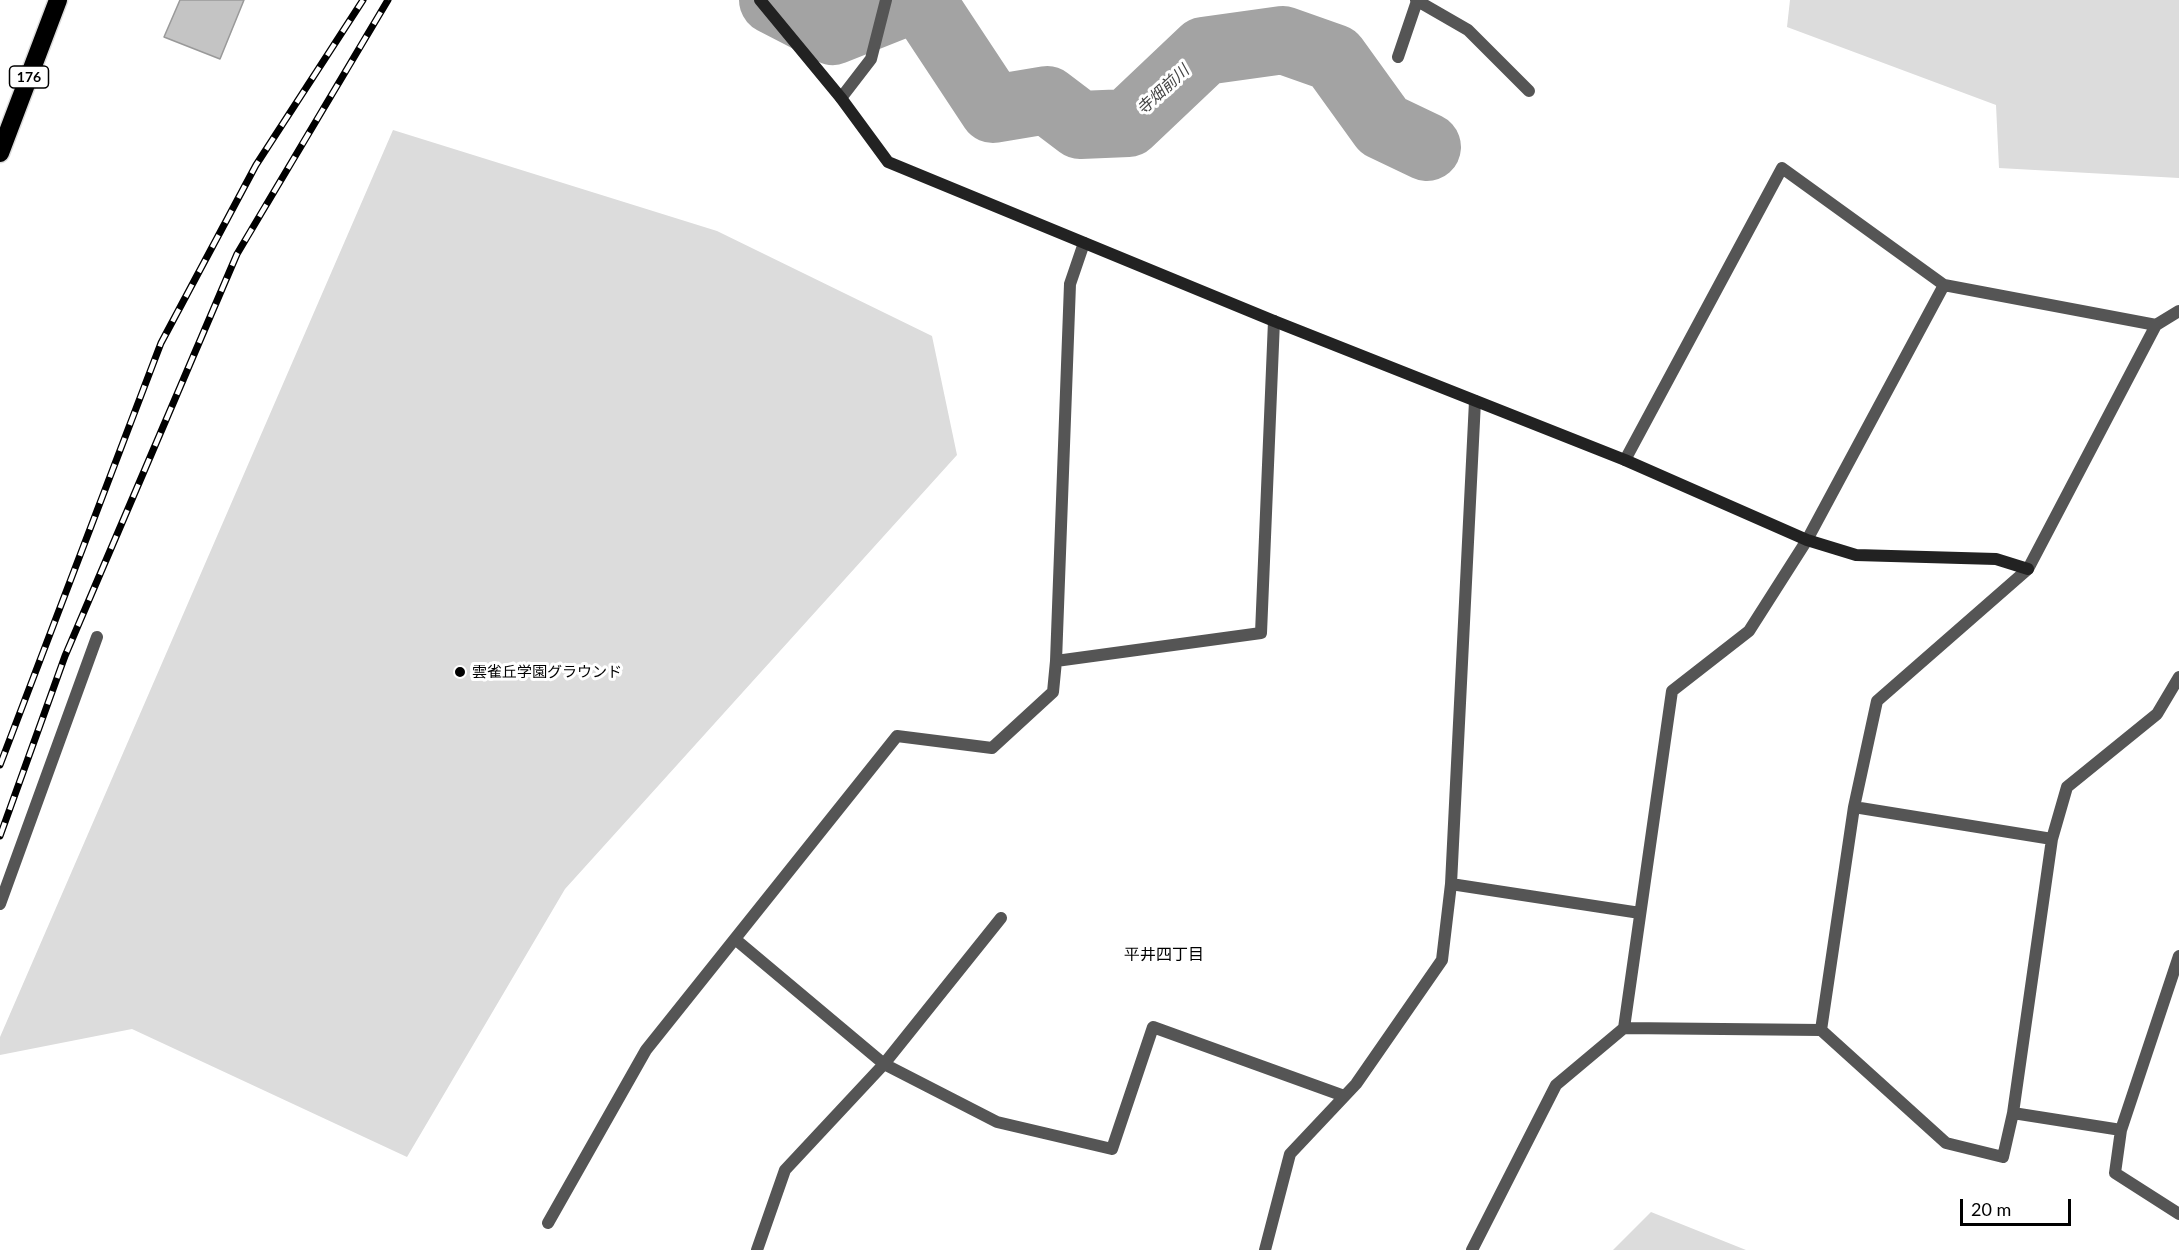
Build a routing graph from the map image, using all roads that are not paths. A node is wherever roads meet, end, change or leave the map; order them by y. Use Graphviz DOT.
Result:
graph roads {
  1 [pos="58,0"];
  2 [pos="760,0"];
  3 [pos="886,0"];
  4 [pos="1416,0"];
  5 [pos="1398,57"];
  6 [pos="1529,91"];
  7 [pos="841,98"];
  8 [pos="0,153"];
  9 [pos="1084,243"];
  10 [pos="1944,285"];
  11 [pos="2179,311"];
  12 [pos="1274,321"];
  13 [pos="2156,325"];
  14 [pos="1475,401"];
  15 [pos="1625,460"];
  16 [pos="1807,540"];
  17 [pos="2028,569"];
  18 [pos="97,637"];
  19 [pos="1056,661"];
  20 [pos="2179,676"];
  21 [pos="1854,807"];
  22 [pos="2052,839"];
  23 [pos="1451,884"];
  24 [pos="0,904"];
  25 [pos="1640,913"];
  26 [pos="1001,918"];
  27 [pos="735,939"];
  28 [pos="2179,956"];
  29 [pos="1624,1028"];
  30 [pos="1821,1030"];
  31 [pos="884,1064"];
  32 [pos="1344,1096"];
  33 [pos="2013,1113"];
  34 [pos="2121,1130"];
  35 [pos="2179,1214"];
  36 [pos="548,1223"];
  37 [pos="756,1250"];
  38 [pos="1265,1250"];
  39 [pos="1472,1250"];
  1 -- 8 [label="highway, 176"];
  2 -- 7 [label="street"];
  3 -- 7 [label="street"];
  4 -- 5 [label="street"];
  4 -- 6 [label="street"];
  7 -- 9 [label="street"];
  9 -- 12 [label="street"];
  9 -- 19 [label="street"];
  10 -- 13 [label="street"];
  10 -- 15 [label="street"];
  10 -- 16 [label="street"];
  11 -- 13 [label="street"];
  12 -- 14 [label="street"];
  12 -- 19 [label="street"];
  13 -- 17 [label="street"];
  14 -- 15 [label="street"];
  14 -- 23 [label="street"];
  15 -- 16 [label="street"];
  16 -- 17 [label="street"];
  16 -- 25 [label="street"];
  17 -- 21 [label="street"];
  18 -- 24 [label="street"];
  19 -- 27 [label="street"];
  20 -- 22 [label="street"];
  21 -- 22 [label="street"];
  21 -- 30 [label="street"];
  22 -- 33 [label="street"];
  23 -- 25 [label="street"];
  23 -- 32 [label="street"];
  25 -- 29 [label="street"];
  26 -- 31 [label="street"];
  27 -- 31 [label="street"];
  27 -- 36 [label="street"];
  28 -- 34 [label="street"];
  29 -- 30 [label="street"];
  29 -- 39 [label="street"];
  30 -- 33 [label="street"];
  31 -- 32 [label="street"];
  31 -- 37 [label="street"];
  32 -- 38 [label="street"];
  33 -- 34 [label="street"];
  34 -- 35 [label="street"];
}
